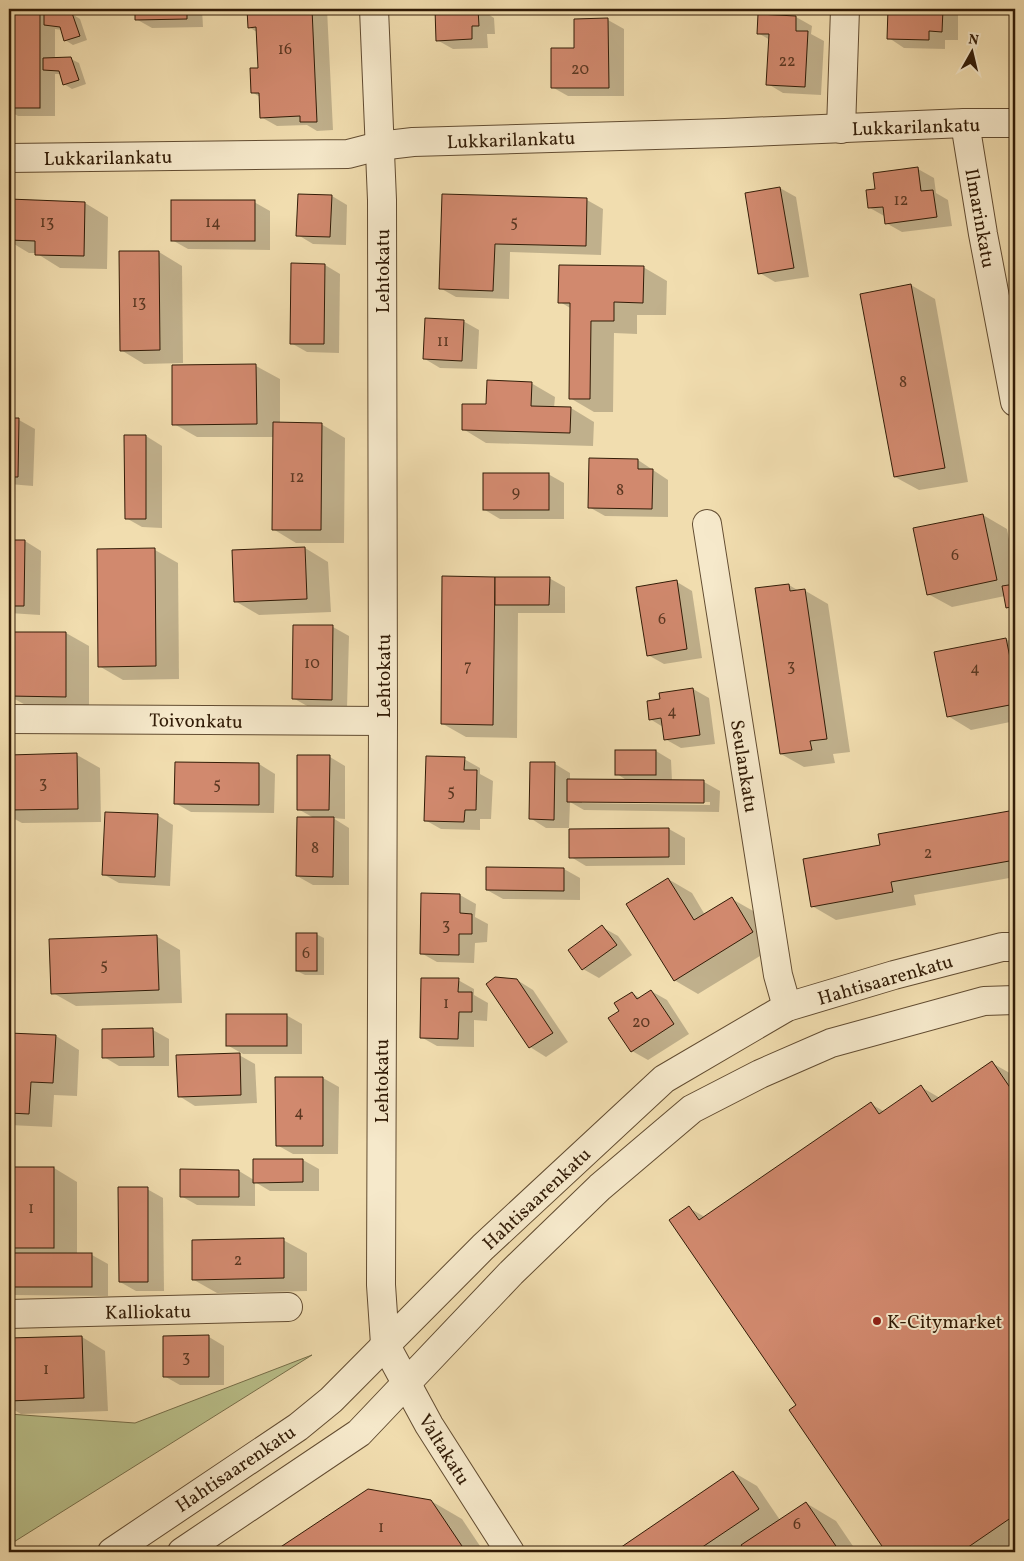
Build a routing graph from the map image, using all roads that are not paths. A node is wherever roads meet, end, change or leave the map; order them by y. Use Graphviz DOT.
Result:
graph roads {
  1 [pos="374,9"];
  2 [pos="845,9"];
  3 [pos="965,123"];
  4 [pos="1015,123"];
  5 [pos="841,129"];
  6 [pos="379,146"];
  7 [pos="9,158"];
  8 [pos="1015,402"];
  9 [pos="707,524"];
  10 [pos="9,719"];
  11 [pos="383,721"];
  12 [pos="1015,947"];
  13 [pos="1015,1000"];
  14 [pos="786,1007"];
  15 [pos="288,1308"];
  16 [pos="9,1314"];
  17 [pos="385,1344"];
  18 [pos="406,1385"];
  19 [pos="112,1552"];
  20 [pos="182,1552"];
  21 [pos="510,1552"];
  1 -- 6 [label="street, Lehtokatu"];
  2 -- 5 [label="street"];
  3 -- 4 [label="street, Lukkarilankatu"];
  3 -- 5 [label="street, Lukkarilankatu"];
  3 -- 8 [label="street, Ilmarinkatu"];
  5 -- 6 [label="street, Lukkarilankatu"];
  6 -- 7 [label="street, Lukkarilankatu"];
  6 -- 11 [label="street, Lehtokatu"];
  9 -- 14 [label="street, Seulankatu"];
  10 -- 11 [label="street, Toivonkatu"];
  11 -- 17 [label="street, Lehtokatu"];
  12 -- 14 [label="street, Hahtisaarenkatu"];
  13 -- 18 [label="street, Hahtisaarenkatu"];
  14 -- 17 [label="street, Hahtisaarenkatu"];
  15 -- 16 [label="street, Kalliokatu"];
  17 -- 18 [label="street, Valtakatu"];
  17 -- 19 [label="street, Hahtisaarenkatu"];
  18 -- 20 [label="street, Hahtisaarenkatu"];
  18 -- 21 [label="street, Valtakatu"];
}
